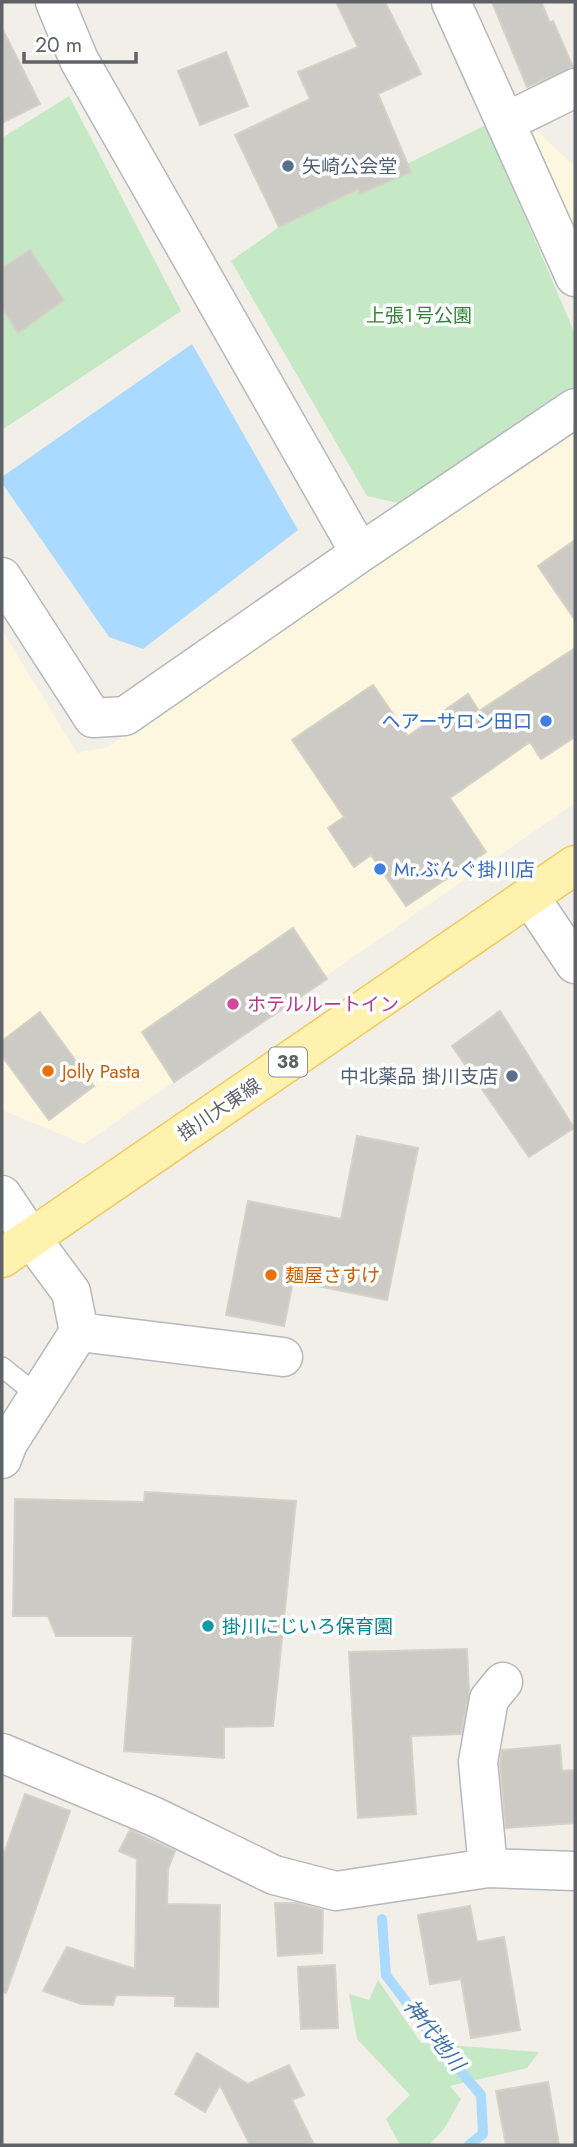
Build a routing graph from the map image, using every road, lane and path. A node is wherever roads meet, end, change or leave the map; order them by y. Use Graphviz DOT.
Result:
graph roads {
  1 [pos="55,2"];
  2 [pos="451,2"];
  3 [pos="575,88"];
  4 [pos="506,122"];
  5 [pos="575,277"];
  6 [pos="575,408"];
  7 [pos="360,553"];
  8 [pos="2,578"];
  9 [pos="575,866"];
  10 [pos="530,897"];
  11 [pos="575,964"];
  12 [pos="2,1195"];
  13 [pos="17,1248"];
  14 [pos="79,1332"];
  15 [pos="283,1357"];
  16 [pos="2,1367"];
  17 [pos="38,1396"];
  18 [pos="2,1459"];
  19 [pos="503,1682"];
  20 [pos="2,1753"];
  21 [pos="488,1868"];
  22 [pos="575,1871"];
  1 -- 7 [label="street"];
  2 -- 4 [label="street"];
  3 -- 4 [label="street"];
  4 -- 5 [label="street"];
  6 -- 7 [label="street"];
  7 -- 8 [label="street"];
  9 -- 10 [label="main road, 掛川大東線 / 38"];
  10 -- 11 [label="street"];
  10 -- 13 [label="main road, 掛川大東線 / 38"];
  12 -- 13 [label="street"];
  13 -- 14 [label="street"];
  14 -- 15 [label="street"];
  14 -- 17 [label="street"];
  16 -- 17 [label="lane"];
  17 -- 18 [label="street"];
  19 -- 21 [label="street"];
  20 -- 21 [label="street"];
  21 -- 22 [label="street"];
}
